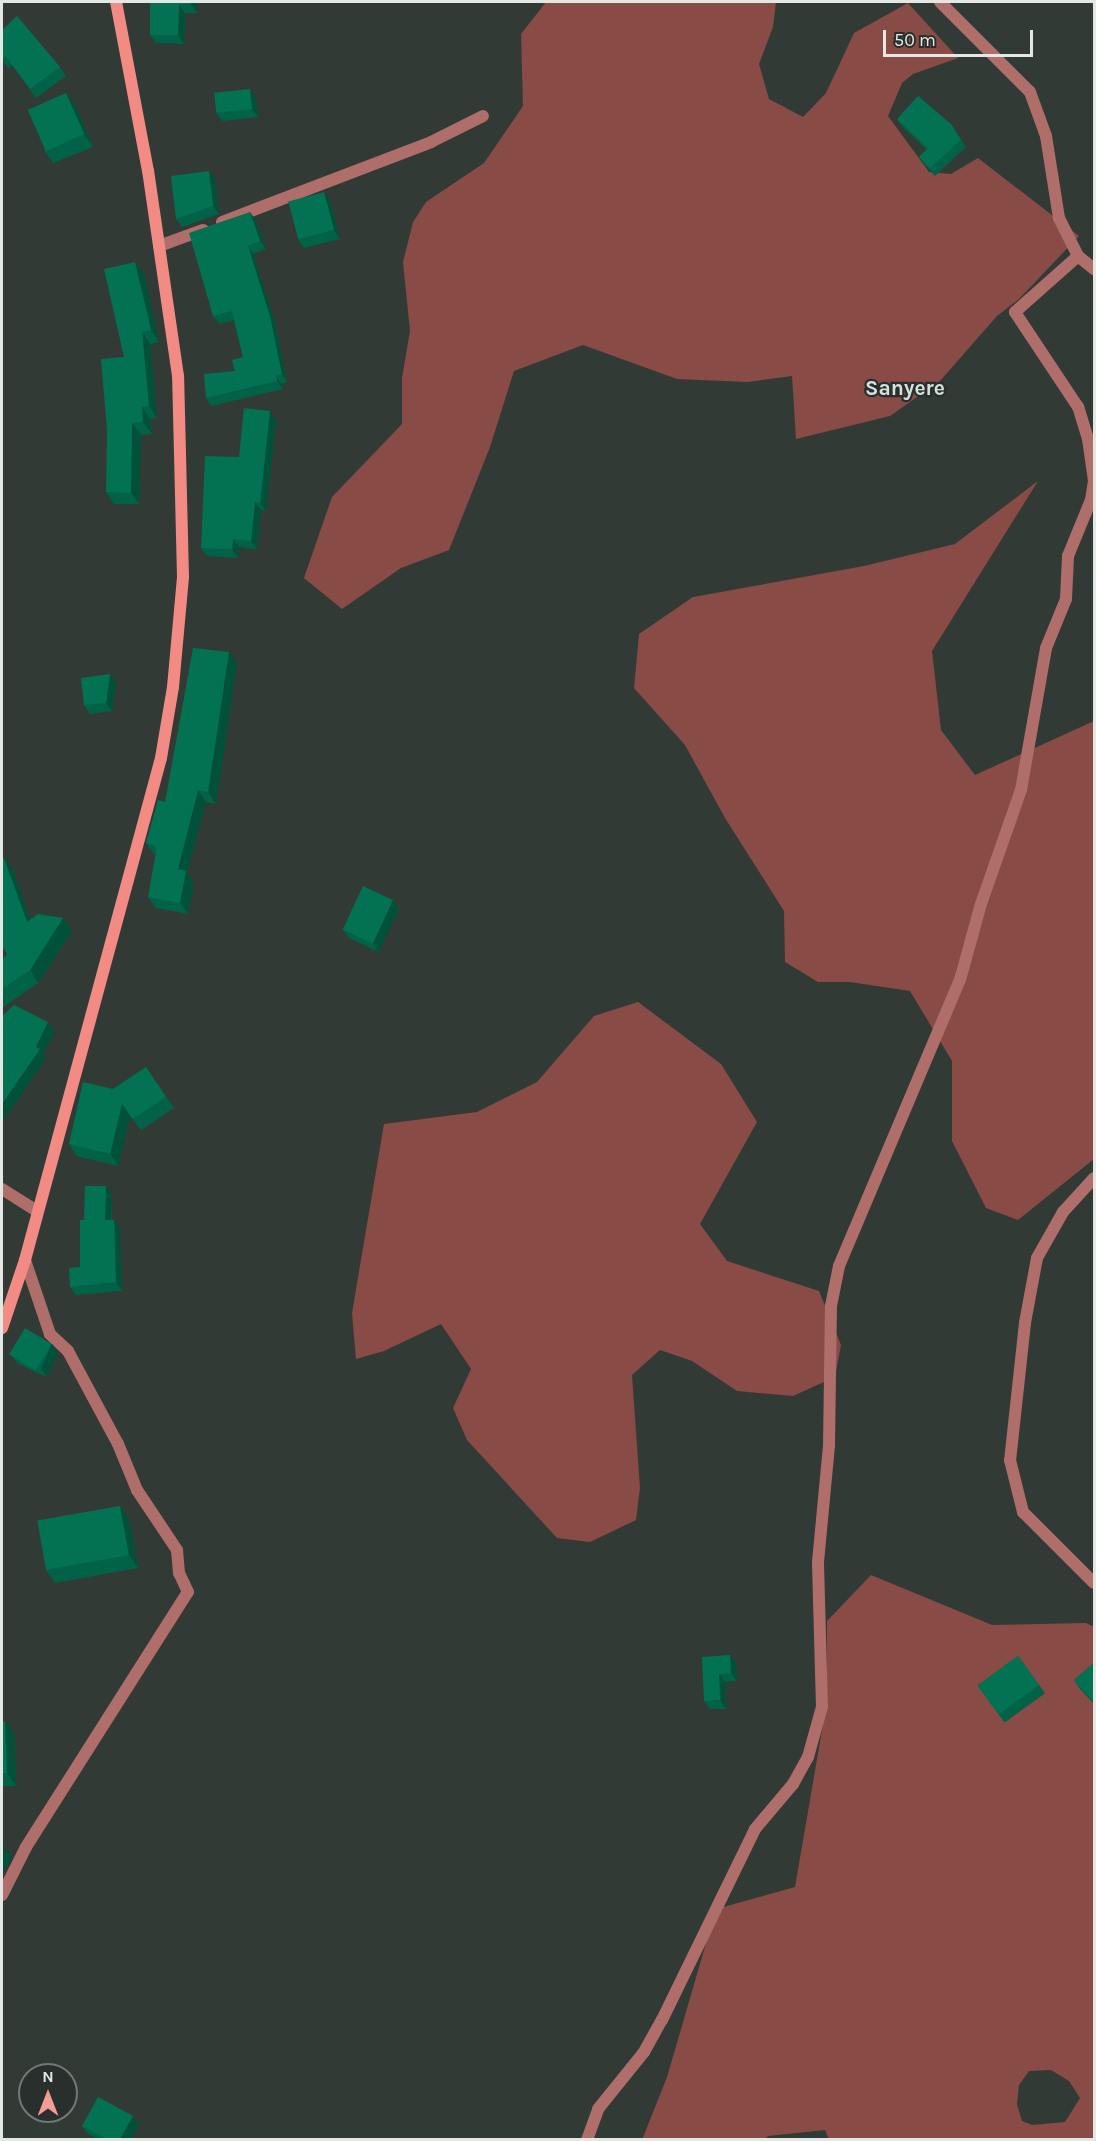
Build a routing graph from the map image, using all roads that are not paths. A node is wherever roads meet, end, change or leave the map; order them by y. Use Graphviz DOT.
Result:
graph roads {
  1 [pos="116,2"];
  2 [pos="940,2"];
  3 [pos="483,116"];
  4 [pos="159,246"];
  5 [pos="1078,256"];
  6 [pos="1095,270"];
  7 [pos="1095,1178"];
  8 [pos="2,1189"];
  9 [pos="37,1211"];
  10 [pos="25,1260"];
  11 [pos="2,1328"];
  12 [pos="1095,1583"];
  13 [pos="2,1895"];
  14 [pos="587,2139"];
  1 -- 4 [label="street"];
  2 -- 5 [label="street"];
  3 -- 4 [label="street"];
  4 -- 9 [label="street"];
  5 -- 6 [label="street"];
  5 -- 14 [label="street"];
  7 -- 12 [label="street"];
  8 -- 9 [label="street"];
  9 -- 10 [label="street"];
  10 -- 11 [label="street"];
  10 -- 13 [label="street"];
}
